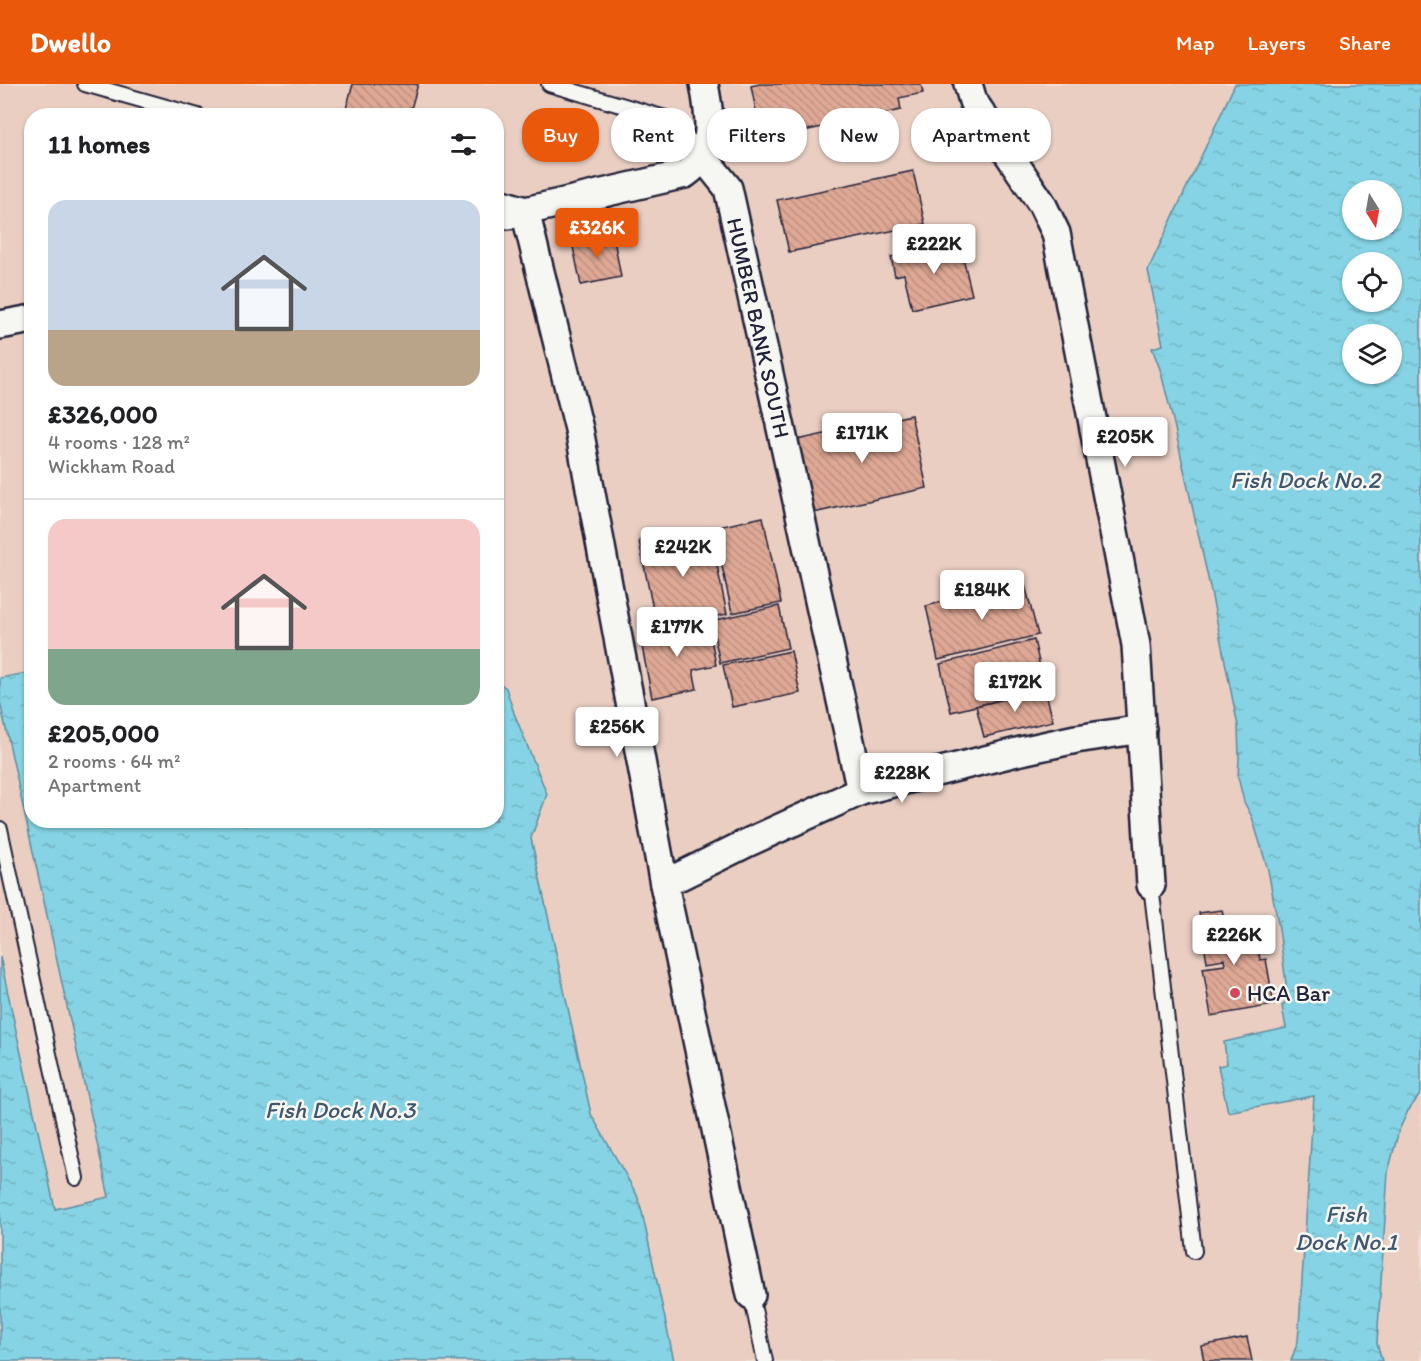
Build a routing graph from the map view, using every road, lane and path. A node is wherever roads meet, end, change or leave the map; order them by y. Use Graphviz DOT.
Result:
graph roads {
  1 [pos="85,84"];
  2 [pos="549,84"];
  3 [pos="704,84"];
  4 [pos="969,84"];
  5 [pos="170,108"];
  6 [pos="703,157"];
  7 [pos="504,204"];
  8 [pos="525,211"];
  9 [pos="504,215"];
  10 [pos="24,321"];
  11 [pos="2,327"];
  12 [pos="1142,729"];
  13 [pos="861,791"];
  14 [pos="0,829"];
  15 [pos="664,884"];
  16 [pos="1151,885"];
  17 [pos="76,1178"];
  18 [pos="1194,1251"];
  19 [pos="751,1295"];
  20 [pos="765,1361"];
  1 -- 5 [label="lane"];
  2 -- 6 [label="lane"];
  3 -- 6 [label="street"];
  4 -- 12 [label="street"];
  6 -- 8 [label="street"];
  6 -- 13 [label="street, HUMBER BANK SOUTH"];
  7 -- 8 [label="street"];
  8 -- 9 [label="street"];
  8 -- 15 [label="street"];
  10 -- 11 [label="street"];
  12 -- 13 [label="street"];
  12 -- 16 [label="street"];
  13 -- 15 [label="street"];
  14 -- 17 [label="lane"];
  15 -- 19 [label="street"];
  16 -- 18 [label="lane"];
  19 -- 20 [label="lane"];
}
